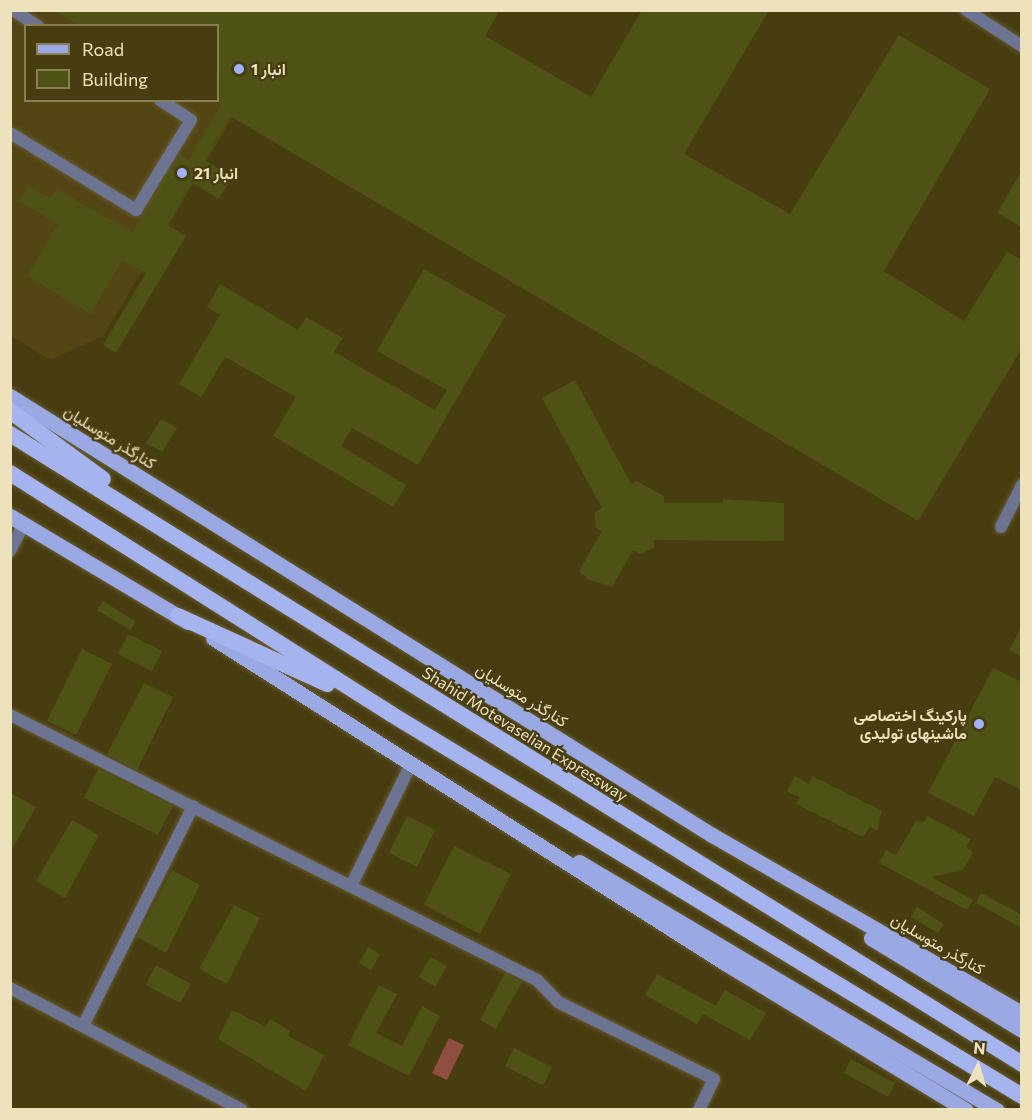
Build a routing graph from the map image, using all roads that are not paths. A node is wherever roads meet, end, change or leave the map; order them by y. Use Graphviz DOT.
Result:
graph roads {
  1 [pos="13,10"];
  2 [pos="966,10"];
  3 [pos="35,24"];
  4 [pos="1022,46"];
  5 [pos="163,102"];
  6 [pos="10,133"];
  7 [pos="10,396"];
  8 [pos="10,411"];
  9 [pos="10,434"];
  10 [pos="10,473"];
  11 [pos="1022,485"];
  12 [pos="10,516"];
  13 [pos="24,524"];
  14 [pos="1000,527"];
  15 [pos="183,539"];
  16 [pos="10,551"];
  17 [pos="178,616"];
  18 [pos="10,714"];
  19 [pos="391,714"];
  20 [pos="411,764"];
  21 [pos="193,806"];
  22 [pos="527,839"];
  23 [pos="727,844"];
  24 [pos="352,884"];
  25 [pos="10,988"];
  26 [pos="1022,1013"];
  27 [pos="83,1026"];
  28 [pos="1022,1030"];
  29 [pos="1022,1064"];
  30 [pos="1022,1096"];
  31 [pos="995,1109"];
  32 [pos="242,1110"];
  33 [pos="699,1110"];
  34 [pos="966,1110"];
  1 -- 3 [label="street"];
  2 -- 4 [label="street"];
  5 -- 6 [label="street"];
  7 -- 23 [label="main road, کنارگذر متوسلیان"];
  8 -- 15 [label="highway"];
  9 -- 15 [label="highway, Shahid Motevaselian Expressway"];
  10 -- 19 [label="highway"];
  11 -- 14 [label="street"];
  12 -- 13 [label="main road"];
  13 -- 16 [label="street"];
  13 -- 17 [label="main road"];
  15 -- 29 [label="highway, Shahid Motevaselian Expressway"];
  17 -- 19 [label="highway"];
  17 -- 20 [label="main road"];
  18 -- 21 [label="street"];
  19 -- 30 [label="highway"];
  20 -- 22 [label="main road"];
  20 -- 24 [label="street"];
  21 -- 24 [label="street"];
  21 -- 27 [label="street"];
  22 -- 31 [label="main road"];
  22 -- 34 [label="main road"];
  23 -- 26 [label="main road, کنارگذر متوسلیان"];
  23 -- 28 [label="main road"];
  24 -- 33 [label="street"];
  25 -- 27 [label="street"];
  27 -- 32 [label="street"];
}
